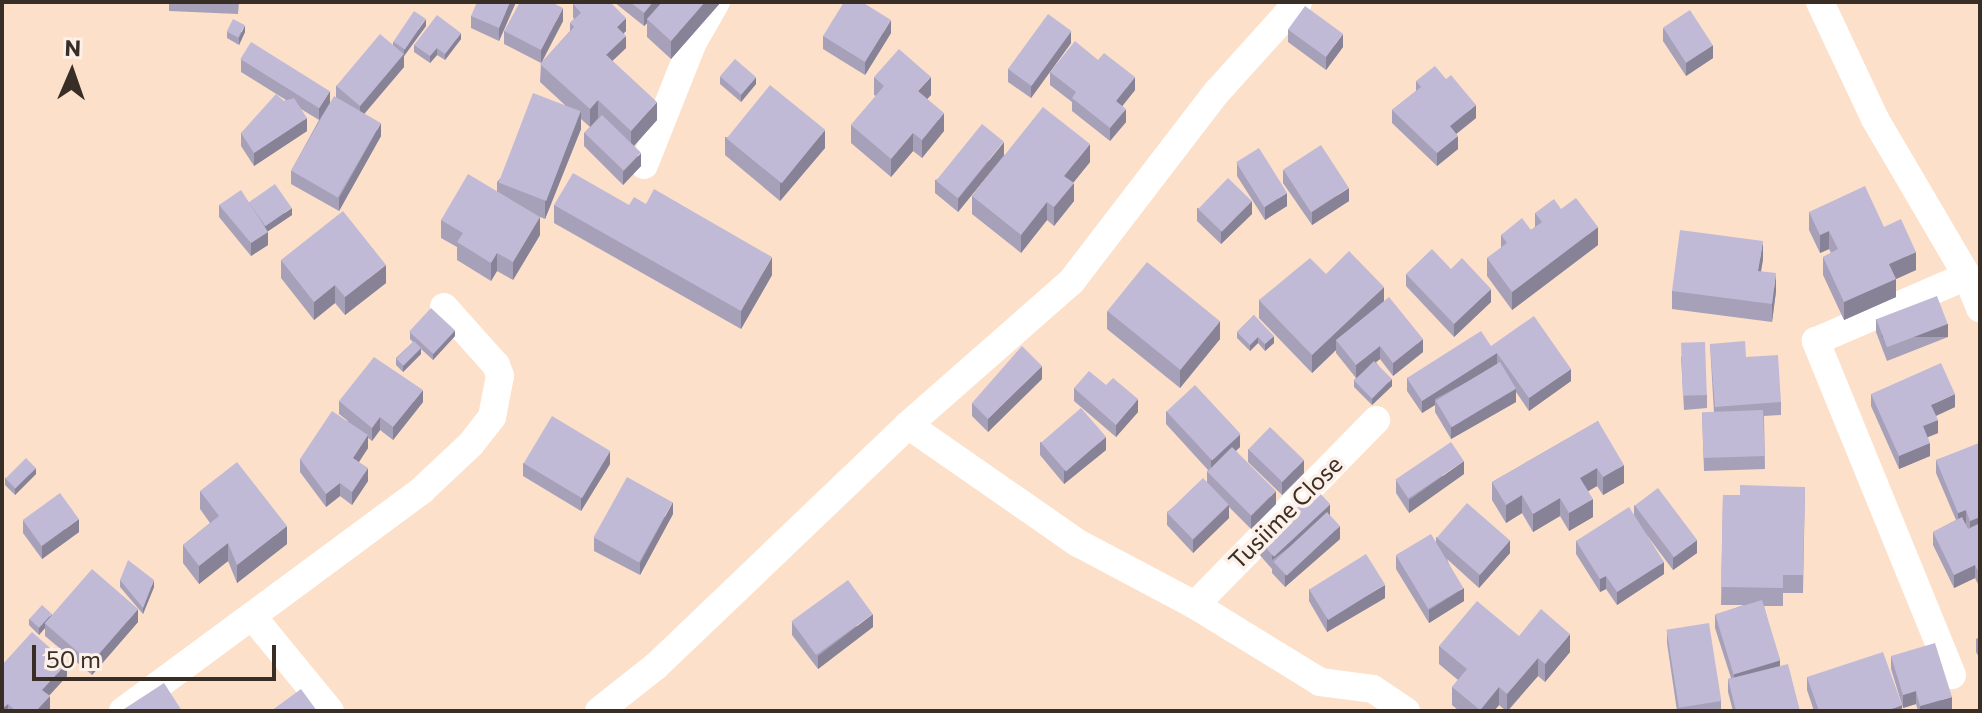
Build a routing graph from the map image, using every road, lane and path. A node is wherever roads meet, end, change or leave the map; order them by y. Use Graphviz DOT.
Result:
graph roads {
  1 [pos="716,2"];
  2 [pos="1298,2"];
  3 [pos="1820,2"];
  4 [pos="644,165"];
  5 [pos="1967,276"];
  6 [pos="444,307"];
  7 [pos="1980,308"];
  8 [pos="1376,420"];
  9 [pos="908,425"];
  10 [pos="1195,605"];
  11 [pos="252,616"];
  12 [pos="1952,675"];
  13 [pos="1370,700"];
  14 [pos="123,711"];
  15 [pos="330,711"];
  16 [pos="599,711"];
  17 [pos="1406,711"];
  1 -- 4 [label="street"];
  2 -- 9 [label="street"];
  3 -- 5 [label="street"];
  5 -- 7 [label="street"];
  5 -- 12 [label="street"];
  6 -- 11 [label="street"];
  8 -- 10 [label="street, Tusiime Close"];
  9 -- 10 [label="street"];
  9 -- 16 [label="street"];
  10 -- 13 [label="street"];
  11 -- 14 [label="street"];
  11 -- 15 [label="street"];
  13 -- 17 [label="street"];
}
